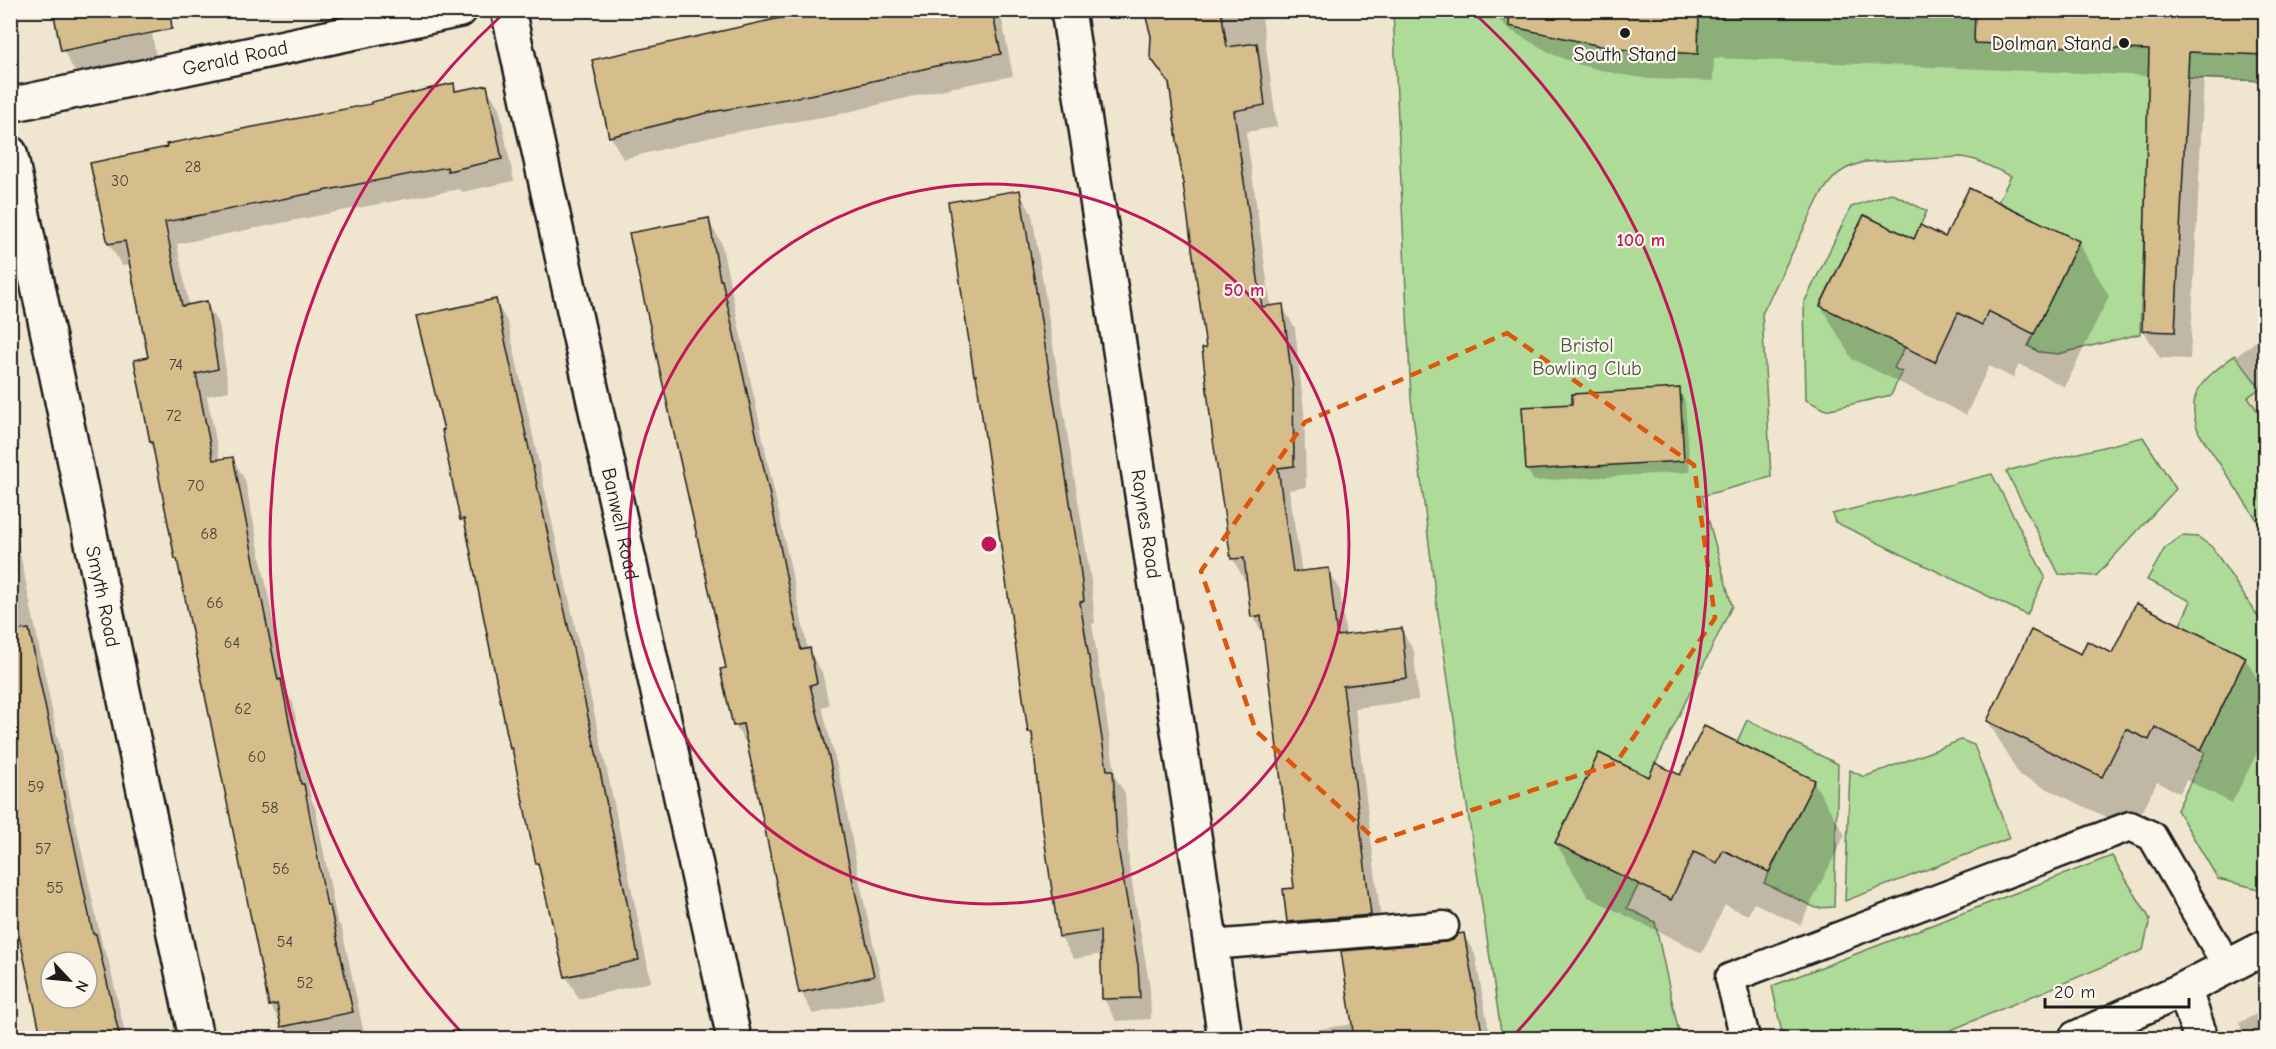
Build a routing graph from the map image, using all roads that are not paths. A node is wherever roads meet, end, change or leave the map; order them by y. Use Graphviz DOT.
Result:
graph roads {
  1 [pos="460,10"];
  2 [pos="508,10"];
  3 [pos="1068,10"];
  4 [pos="10,105"];
  5 [pos="10,153"];
  6 [pos="1444,926"];
  7 [pos="1211,945"];
  8 [pos="2265,947"];
  9 [pos="2228,967"];
  10 [pos="2184,989"];
  11 [pos="196,1038"];
  12 [pos="734,1038"];
  13 [pos="1226,1038"];
  14 [pos="1744,1038"];
  15 [pos="2076,1038"];
  16 [pos="2201,1038"];
  1 -- 4 [label="street, Gerald Road"];
  2 -- 12 [label="street, Banwell Road"];
  3 -- 7 [label="street, Raynes Road"];
  5 -- 11 [label="street, Smyth Road"];
  6 -- 7 [label="lane"];
  7 -- 13 [label="street, Raynes Road"];
  8 -- 9 [label="street"];
  9 -- 10 [label="street"];
  9 -- 14 [label="lane"];
  10 -- 15 [label="street"];
  10 -- 16 [label="street"];
}
